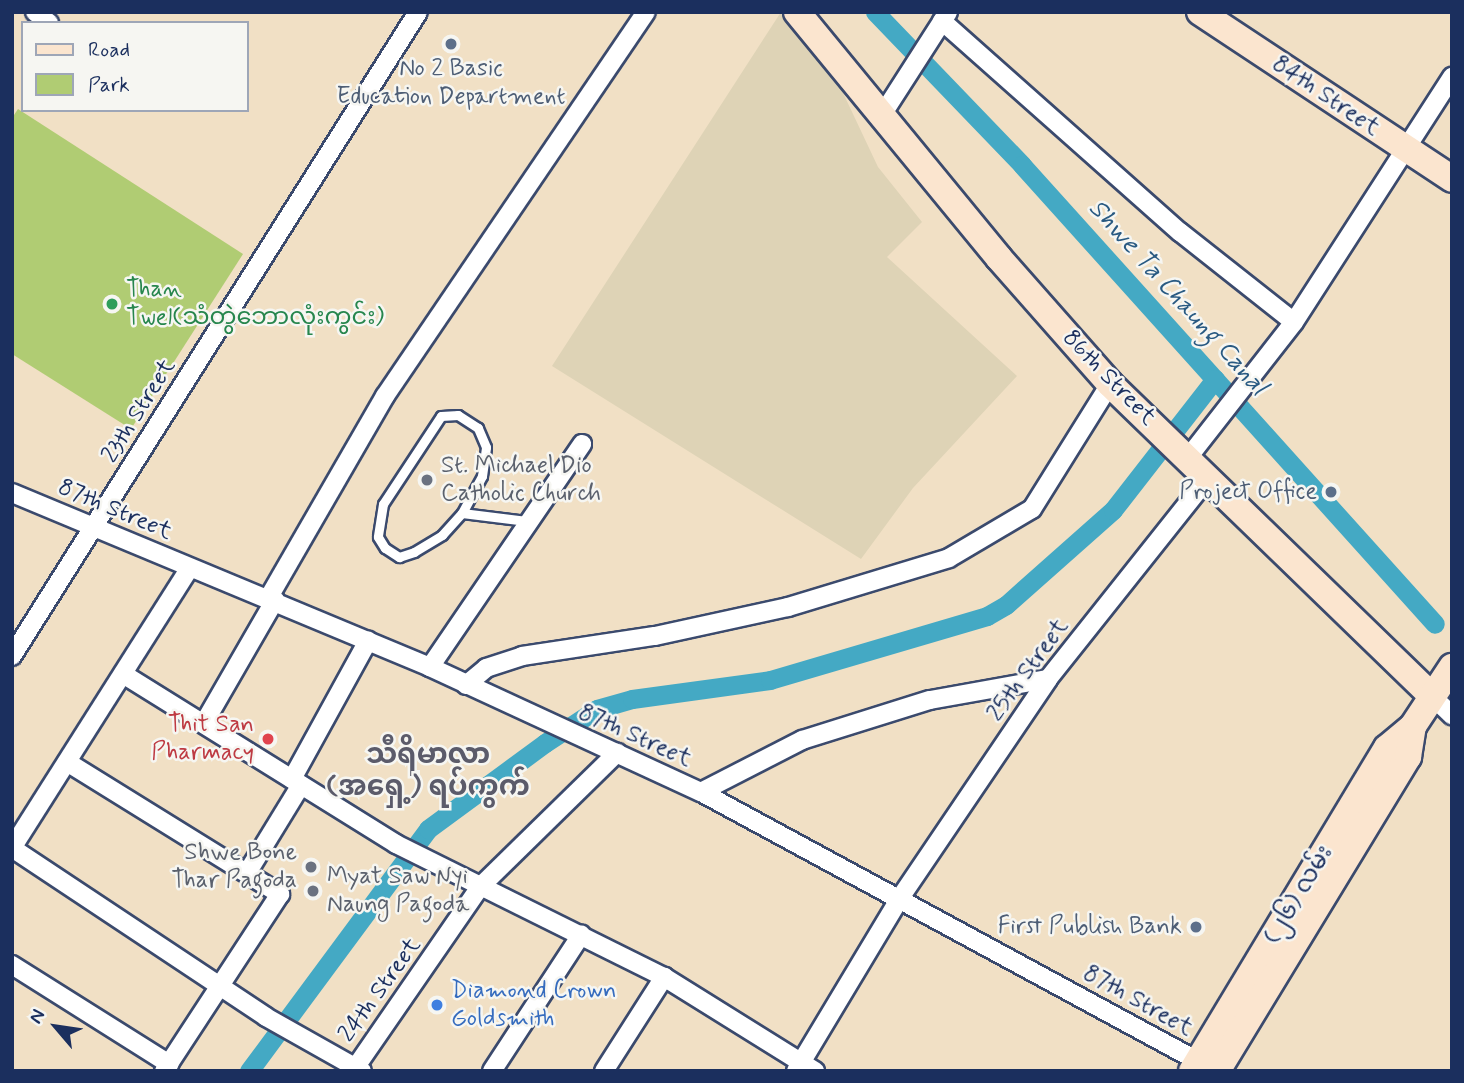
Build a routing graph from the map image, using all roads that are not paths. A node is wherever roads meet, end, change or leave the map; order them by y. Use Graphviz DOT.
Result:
graph roads {
  1 [pos="418,12"];
  2 [pos="646,12"];
  3 [pos="797,12"];
  4 [pos="1200,12"];
  5 [pos="945,17"];
  6 [pos="1452,77"];
  7 [pos="882,116"];
  8 [pos="1405,151"];
  9 [pos="1452,180"];
  10 [pos="1294,322"];
  11 [pos="1110,384"];
  12 [pos="582,444"];
  13 [pos="1175,447"];
  14 [pos="1207,479"];
  15 [pos="12,493"];
  16 [pos="462,513"];
  17 [pos="527,521"];
  18 [pos="95,527"];
  19 [pos="190,569"];
  20 [pos="272,599"];
  21 [pos="368,641"];
  22 [pos="12,656"];
  23 [pos="430,667"];
  24 [pos="1452,667"];
  25 [pos="123,674"];
  26 [pos="1048,679"];
  27 [pos="466,684"];
  28 [pos="1432,696"];
  29 [pos="1452,715"];
  30 [pos="204,723"];
  31 [pos="617,753"];
  32 [pos="67,762"];
  33 [pos="296,782"];
  34 [pos="701,792"];
  35 [pos="12,848"];
  36 [pos="247,873"];
  37 [pos="480,887"];
  38 [pos="900,898"];
  39 [pos="581,935"];
  40 [pos="12,965"];
  41 [pos="664,977"];
  42 [pos="223,985"];
  43 [pos="167,1067"];
  44 [pos="804,1068"];
  45 [pos="357,1069"];
  46 [pos="1206,1069"];
  47 [pos="492,1071"];
  48 [pos="604,1071"];
  1 -- 18 [label="street, 23th Street"];
  2 -- 20 [label="street"];
  3 -- 7 [label="street, 86th Street"];
  4 -- 8 [label="street, 84th Street"];
  5 -- 7 [label="street"];
  5 -- 10 [label="street"];
  6 -- 8 [label="street"];
  7 -- 11 [label="street, 86th Street"];
  8 -- 9 [label="street, 84th Street"];
  8 -- 10 [label="street"];
  10 -- 13 [label="street"];
  11 -- 13 [label="street, 86th Street"];
  11 -- 27 [label="street"];
  12 -- 17 [label="street"];
  13 -- 14 [label="street, 86th Street"];
  14 -- 26 [label="street, 25th Street"];
  14 -- 28 [label="street, 86th Street"];
  15 -- 18 [label="street, 87th Street"];
  16 -- 16 [label="lane"];
  16 -- 17 [label="lane"];
  17 -- 23 [label="street"];
  18 -- 19 [label="street, 87th Street"];
  18 -- 22 [label="street, 23th Street"];
  19 -- 20 [label="street, 87th Street"];
  19 -- 25 [label="street"];
  20 -- 21 [label="street, 87th Street"];
  20 -- 30 [label="street"];
  21 -- 23 [label="street, 87th Street"];
  21 -- 33 [label="street"];
  23 -- 27 [label="street, 87th Street"];
  24 -- 28 [label="street, (၂၆) လမ်း"];
  25 -- 30 [label="street"];
  25 -- 32 [label="street"];
  26 -- 34 [label="street"];
  26 -- 38 [label="street, 25th Street"];
  27 -- 31 [label="street, 87th Street"];
  28 -- 29 [label="street, 86th Street"];
  28 -- 46 [label="street, (၂၆) လမ်း"];
  30 -- 33 [label="street"];
  31 -- 34 [label="street, 87th Street"];
  31 -- 37 [label="street, 24th Street"];
  32 -- 35 [label="street"];
  32 -- 36 [label="street"];
  33 -- 36 [label="street"];
  33 -- 37 [label="street"];
  34 -- 38 [label="street, 87th Street"];
  35 -- 42 [label="street"];
  36 -- 42 [label="street"];
  37 -- 39 [label="street"];
  37 -- 45 [label="street, 24th Street"];
  38 -- 44 [label="street, 25th Street"];
  38 -- 46 [label="street, 87th Street"];
  39 -- 41 [label="street"];
  39 -- 47 [label="street"];
  40 -- 43 [label="street"];
  41 -- 44 [label="street"];
  41 -- 48 [label="street"];
  42 -- 43 [label="street"];
  42 -- 45 [label="street"];
}
